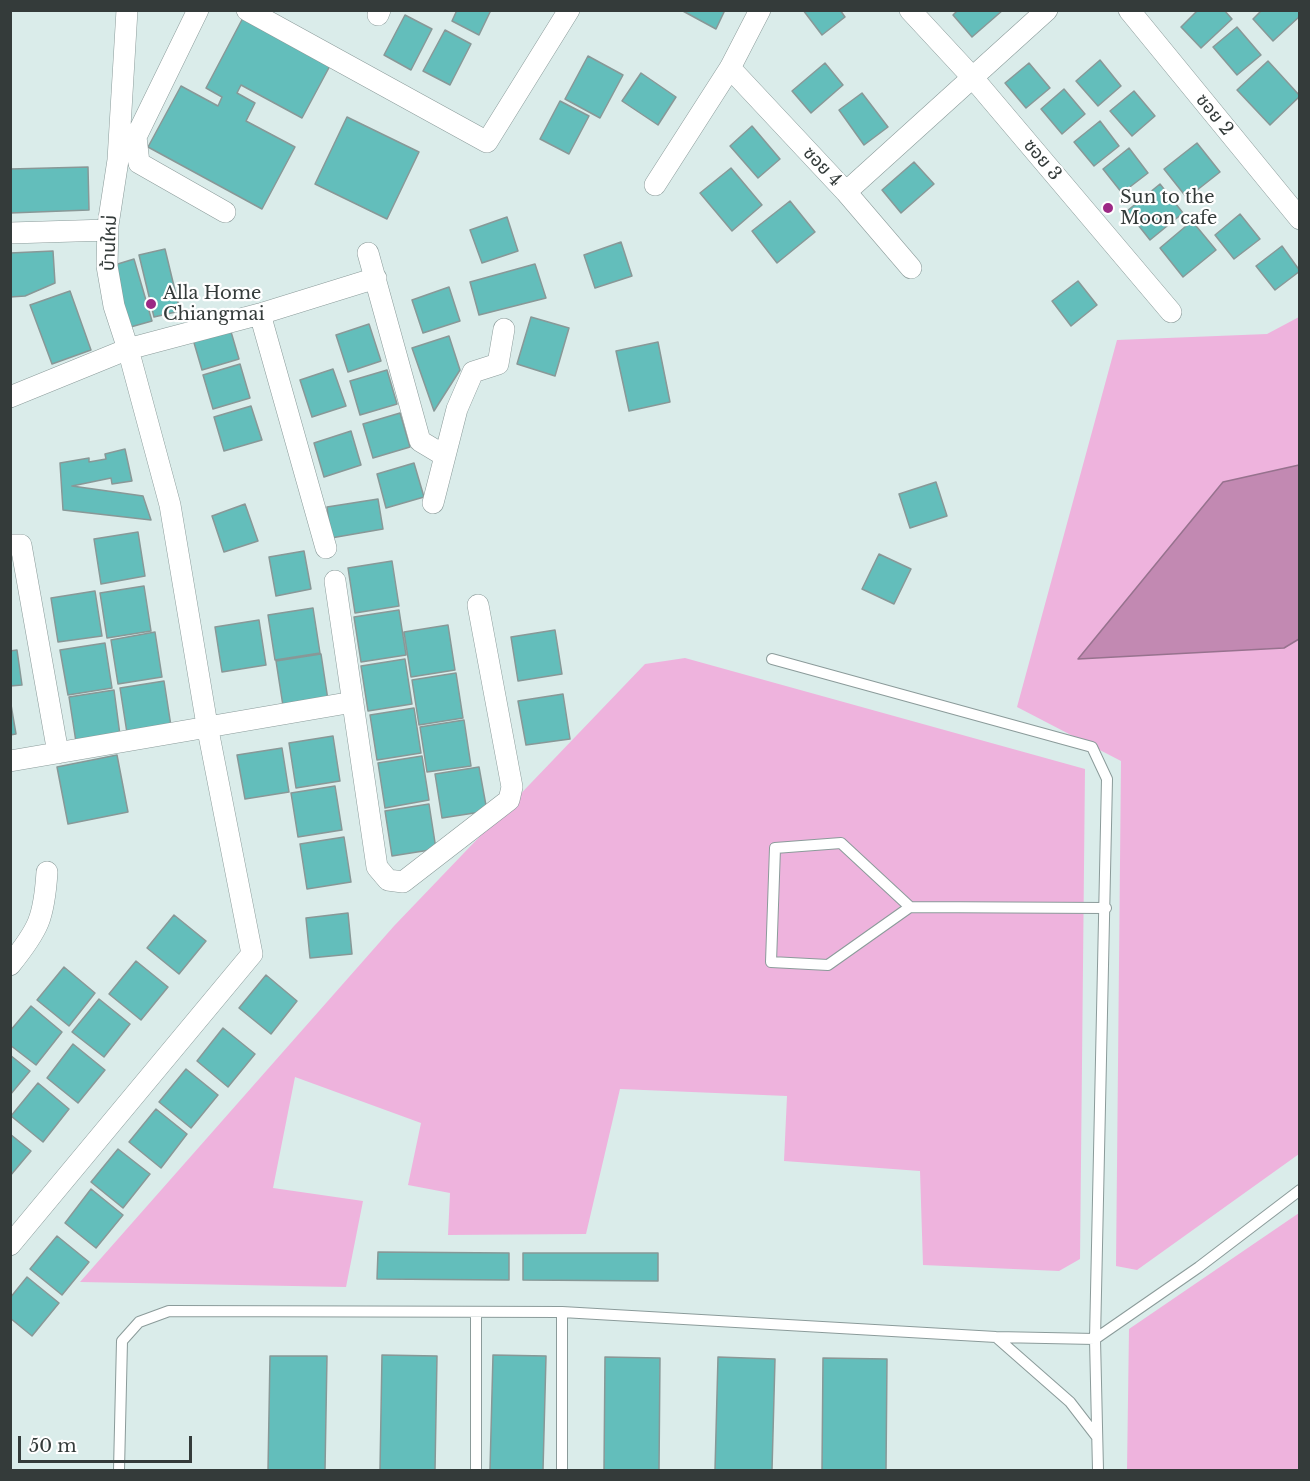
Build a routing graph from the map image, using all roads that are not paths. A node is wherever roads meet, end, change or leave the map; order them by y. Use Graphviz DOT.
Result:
graph roads {
  1 [pos="127,10"];
  2 [pos="198,10"];
  3 [pos="247,10"];
  4 [pos="568,10"];
  5 [pos="760,10"];
  6 [pos="910,10"];
  7 [pos="1047,10"];
  8 [pos="1129,10"];
  9 [pos="730,68"];
  10 [pos="973,78"];
  11 [pos="655,185"];
  12 [pos="846,192"];
  13 [pos="225,212"];
  14 [pos="1299,219"];
  15 [pos="108,230"];
  16 [pos="10,234"];
  17 [pos="368,253"];
  18 [pos="911,268"];
  19 [pos="376,278"];
  20 [pos="1171,312"];
  21 [pos="260,314"];
  22 [pos="504,329"];
  23 [pos="128,349"];
  24 [pos="10,397"];
  25 [pos="445,456"];
  26 [pos="433,502"];
  27 [pos="10,545"];
  28 [pos="326,548"];
  29 [pos="335,581"];
  30 [pos="478,605"];
  31 [pos="772,659"];
  32 [pos="353,702"];
  33 [pos="207,725"];
  34 [pos="58,753"];
  35 [pos="10,761"];
  36 [pos="47,872"];
  37 [pos="910,907"];
  38 [pos="1106,908"];
  39 [pos="10,965"];
  40 [pos="1299,1190"];
  41 [pos="10,1245"];
  42 [pos="562,1312"];
  43 [pos="476,1313"];
  44 [pos="996,1337"];
  45 [pos="1095,1339"];
  46 [pos="1097,1437"];
  47 [pos="119,1470"];
  48 [pos="476,1470"];
  49 [pos="562,1470"];
  50 [pos="1098,1470"];
  1 -- 15 [label="street, บ้านใหม่"];
  2 -- 13 [label="street"];
  3 -- 4 [label="street"];
  5 -- 9 [label="street"];
  6 -- 10 [label="street, ซอย 3"];
  7 -- 10 [label="street"];
  8 -- 14 [label="street, ซอย 2"];
  9 -- 11 [label="street"];
  9 -- 12 [label="street, ซอย 4"];
  10 -- 12 [label="street"];
  10 -- 20 [label="street, ซอย 3"];
  12 -- 18 [label="street, ซอย 4"];
  15 -- 16 [label="street"];
  15 -- 23 [label="street, บ้านใหม่"];
  17 -- 19 [label="street"];
  19 -- 21 [label="street"];
  19 -- 25 [label="street"];
  21 -- 23 [label="street"];
  21 -- 28 [label="street"];
  22 -- 25 [label="street"];
  23 -- 24 [label="street"];
  23 -- 33 [label="street, บ้านใหม่"];
  25 -- 26 [label="street"];
  27 -- 34 [label="street"];
  29 -- 32 [label="street"];
  30 -- 32 [label="street"];
  31 -- 38 [label="lane"];
  32 -- 33 [label="street"];
  33 -- 34 [label="street"];
  33 -- 41 [label="street, บ้านใหม่"];
  34 -- 35 [label="street"];
  36 -- 39 [label="street"];
  37 -- 37 [label="lane"];
  37 -- 38 [label="lane"];
  38 -- 45 [label="lane"];
  40 -- 45 [label="lane"];
  42 -- 43 [label="lane"];
  42 -- 44 [label="lane"];
  42 -- 49 [label="lane"];
  43 -- 47 [label="lane"];
  43 -- 48 [label="lane"];
  44 -- 45 [label="lane"];
  44 -- 46 [label="lane"];
  45 -- 46 [label="lane"];
  46 -- 50 [label="lane"];
}
